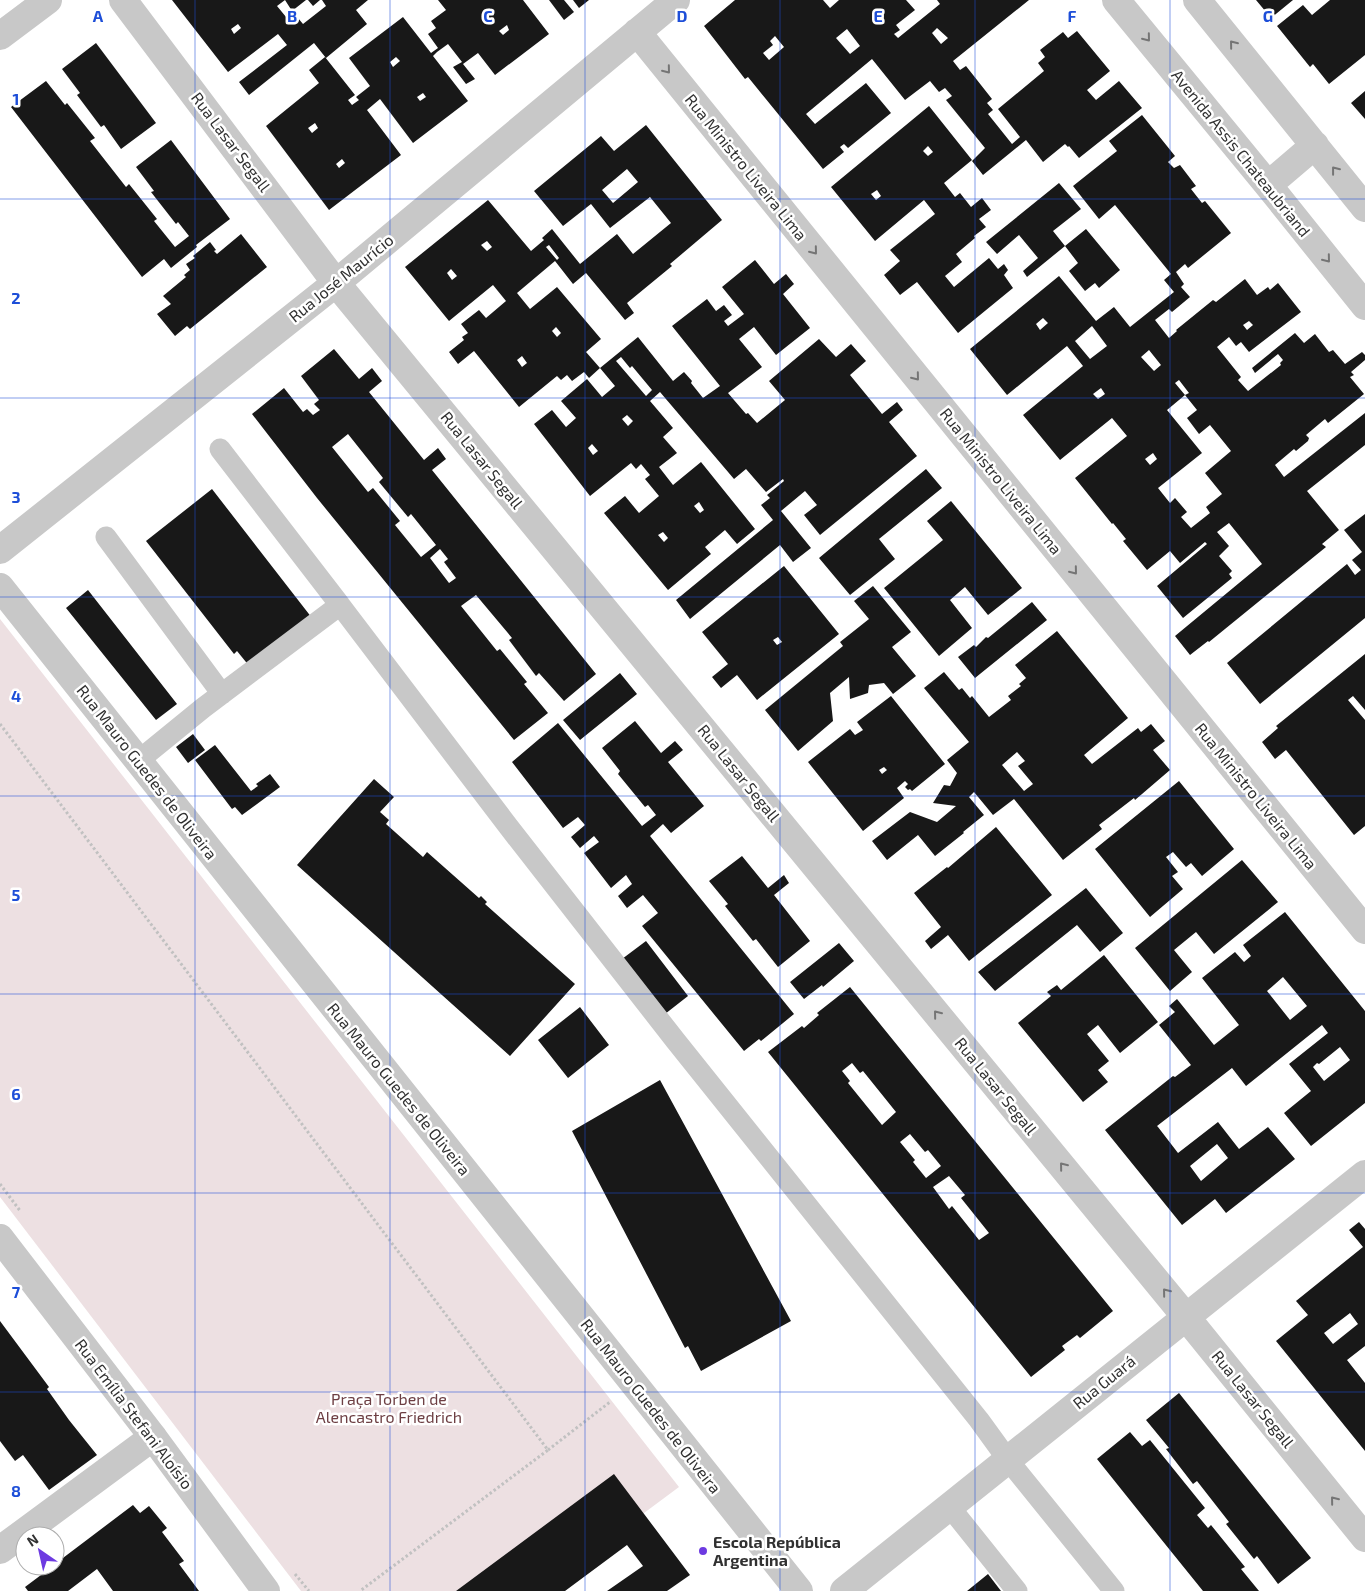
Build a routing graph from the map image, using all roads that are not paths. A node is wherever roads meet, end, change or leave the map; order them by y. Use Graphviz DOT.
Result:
graph roads {
  1 [pos="48,0"];
  2 [pos="123,0"];
  3 [pos="676,0"];
  4 [pos="1116,0"];
  5 [pos="1197,0"];
  6 [pos="637,32"];
  7 [pos="0,36"];
  8 [pos="1315,145"];
  9 [pos="1268,185"];
  10 [pos="1365,208"];
  11 [pos="336,283"];
  12 [pos="1365,306"];
  13 [pos="220,450"];
  14 [pos="106,537"];
  15 [pos="0,550"];
  16 [pos="0,586"];
  17 [pos="340,605"];
  18 [pos="222,694"];
  19 [pos="138,761"];
  20 [pos="1365,930"];
  21 [pos="1365,1174"];
  22 [pos="0,1238"];
  23 [pos="1186,1317"];
  24 [pos="152,1437"];
  25 [pos="1008,1460"];
  26 [pos="949,1506"];
  27 [pos="1365,1538"];
  28 [pos="0,1550"];
  29 [pos="266,1591"];
  30 [pos="799,1591"];
  31 [pos="844,1591"];
  32 [pos="1017,1591"];
  33 [pos="1114,1591"];
  1 -- 7 [label="street"];
  2 -- 11 [label="street, Rua Lasar Segall"];
  3 -- 6 [label="street, Rua José Maurício"];
  4 -- 9 [label="street, Avenida Assis Chateaubriand, one-way"];
  8 -- 5 [label="street, one-way"];
  6 -- 11 [label="street, Rua José Maurício"];
  6 -- 20 [label="street, Rua Ministro Liveira Lima, one-way"];
  8 -- 9 [label="street"];
  10 -- 8 [label="street, one-way"];
  9 -- 12 [label="street, Avenida Assis Chateaubriand, one-way"];
  11 -- 15 [label="street, Rua José Maurício"];
  23 -- 11 [label="street, Rua Lasar Segall, one-way"];
  13 -- 17 [label="lane"];
  14 -- 18 [label="lane"];
  16 -- 19 [label="street, Rua Mauro Guedes de Oliveira"];
  17 -- 18 [label="lane"];
  17 -- 25 [label="lane"];
  18 -- 19 [label="lane"];
  19 -- 30 [label="street, Rua Mauro Guedes de Oliveira"];
  21 -- 23 [label="street, Rua Guará"];
  22 -- 24 [label="street, Rua Emília Stefani Aloísio"];
  23 -- 25 [label="street, Rua Guará"];
  27 -- 23 [label="street, Rua Lasar Segall, one-way"];
  24 -- 28 [label="street"];
  24 -- 29 [label="street, Rua Emília Stefani Aloísio"];
  25 -- 26 [label="street, Rua Guará"];
  25 -- 33 [label="lane"];
  26 -- 31 [label="street, Rua Guará"];
  26 -- 32 [label="lane"];
}
